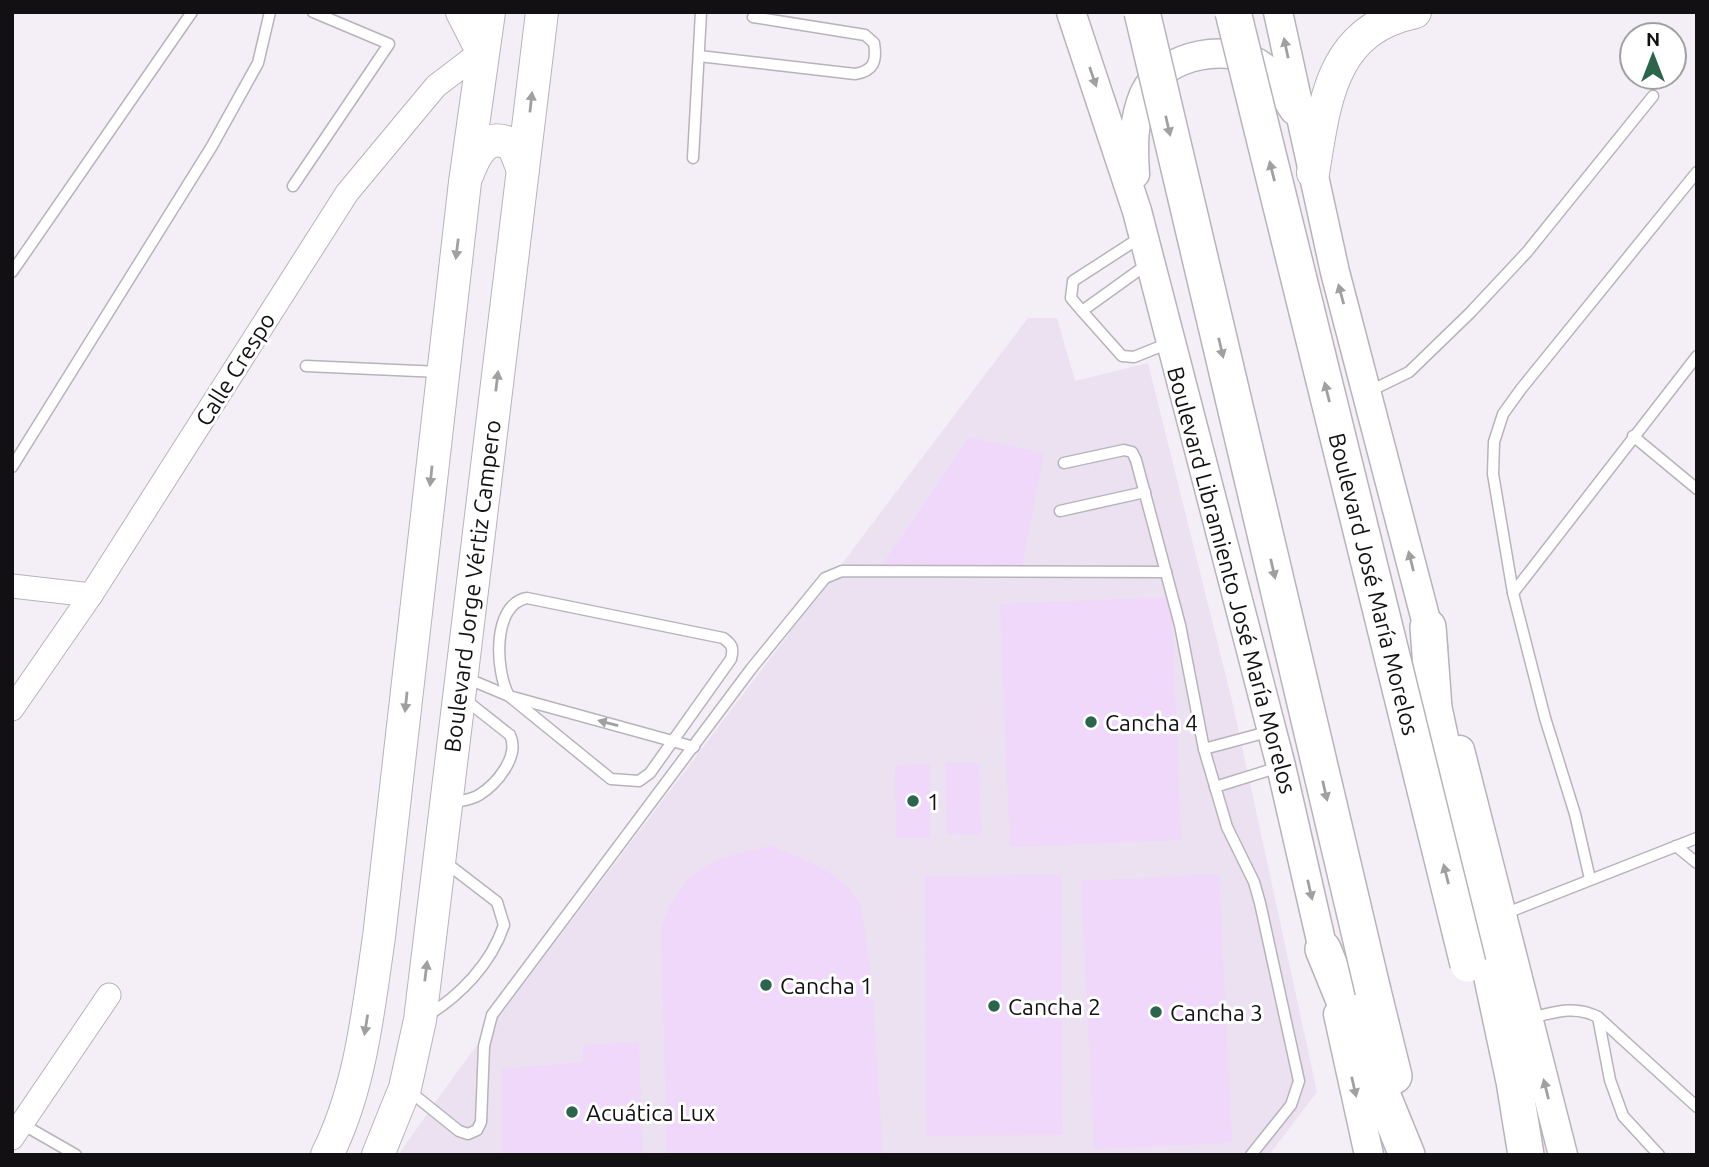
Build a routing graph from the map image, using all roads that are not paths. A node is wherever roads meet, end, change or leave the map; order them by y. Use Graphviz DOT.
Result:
graph roads {
  1 [pos="191,12"];
  2 [pos="270,12"];
  3 [pos="313,12"];
  4 [pos="461,12"];
  5 [pos="489,12"];
  6 [pos="542,12"];
  7 [pos="701,12"];
  8 [pos="1071,12"];
  9 [pos="1142,12"];
  10 [pos="1233,12"];
  11 [pos="1278,12"];
  12 [pos="1415,12"];
  13 [pos="753,17"];
  14 [pos="482,51"];
  15 [pos="699,56"];
  16 [pos="1653,96"];
  17 [pos="1303,125"];
  18 [pos="693,158"];
  19 [pos="523,170"];
  20 [pos="1697,172"];
  21 [pos="1313,173"];
  22 [pos="465,182"];
  23 [pos="293,186"];
  24 [pos="1143,236"];
  25 [pos="12,272"];
  26 [pos="1082,311"];
  27 [pos="1170,342"];
  28 [pos="1697,356"];
  29 [pos="306,366"];
  30 [pos="443,372"];
  31 [pos="1368,392"];
  32 [pos="1633,436"];
  33 [pos="1064,463"];
  34 [pos="12,467"];
  35 [pos="1697,489"];
  36 [pos="1145,492"];
  37 [pos="1060,511"];
  38 [pos="1166,572"];
  39 [pos="12,586"];
  40 [pos="1513,593"];
  41 [pos="91,595"];
  42 [pos="1428,627"];
  43 [pos="731,659"];
  44 [pos="751,668"];
  45 [pos="460,685"];
  46 [pos="509,696"];
  47 [pos="12,709"];
  48 [pos="1271,731"];
  49 [pos="674,741"];
  50 [pos="694,747"];
  51 [pos="1204,748"];
  52 [pos="1281,766"];
  53 [pos="1215,787"];
  54 [pos="445,804"];
  55 [pos="1697,838"];
  56 [pos="1676,846"];
  57 [pos="438,857"];
  58 [pos="1697,863"];
  59 [pos="1590,878"];
  60 [pos="1501,915"];
  61 [pos="1323,948"];
  62 [pos="109,995"];
  63 [pos="1598,1017"];
  64 [pos="1528,1018"];
  65 [pos="419,1020"];
  66 [pos="405,1088"];
  67 [pos="1697,1107"];
  68 [pos="17,1130"];
  69 [pos="76,1155"];
  70 [pos="327,1155"];
  71 [pos="378,1155"];
  72 [pos="1251,1155"];
  73 [pos="1369,1155"];
  74 [pos="1407,1155"];
  75 [pos="1414,1155"];
  76 [pos="1523,1155"];
  77 [pos="1563,1155"];
  78 [pos="1659,1155"];
  1 -- 25 [label="lane"];
  2 -- 34 [label="lane"];
  3 -- 23 [label="lane"];
  4 -- 14 [label="main road"];
  5 -- 14 [label="main road"];
  19 -- 6 [label="main road, Boulevard Jorge Vértiz Campero, one-way"];
  7 -- 15 [label="lane"];
  8 -- 24 [label="street, Boulevard Libramiento José María Morelos, one-way"];
  9 -- 75 [label="main road, one-way, bridge"];
  76 -- 10 [label="main road, Boulevard José María Morelos, one-way, bridge"];
  17 -- 11 [label="street, one-way"];
  12 -- 21 [label="main road"];
  13 -- 15 [label="lane"];
  14 -- 22 [label="main road"];
  14 -- 41 [label="street, Calle Crespo"];
  15 -- 18 [label="lane"];
  16 -- 31 [label="lane"];
  17 -- 21 [label="street"];
  17 -- 24 [label="street"];
  19 -- 22 [label="main road"];
  45 -- 19 [label="main road, Boulevard Jorge Vértiz Campero, one-way"];
  20 -- 40 [label="lane"];
  31 -- 21 [label="street, one-way"];
  22 -- 30 [label="main road, one-way"];
  24 -- 26 [label="lane"];
  24 -- 26 [label="lane"];
  24 -- 27 [label="street, Boulevard Libramiento José María Morelos"];
  26 -- 27 [label="lane"];
  27 -- 48 [label="street, Boulevard Libramiento José María Morelos"];
  28 -- 32 [label="lane"];
  29 -- 30 [label="lane"];
  30 -- 70 [label="main road, one-way"];
  42 -- 31 [label="street, one-way"];
  32 -- 35 [label="lane"];
  32 -- 40 [label="lane"];
  33 -- 36 [label="lane"];
  36 -- 37 [label="lane"];
  36 -- 38 [label="lane"];
  38 -- 44 [label="lane"];
  38 -- 51 [label="lane"];
  39 -- 41 [label="street"];
  40 -- 59 [label="lane"];
  41 -- 47 [label="street, Calle Crespo"];
  42 -- 60 [label="street"];
  42 -- 76 [label="main road"];
  43 -- 44 [label="lane"];
  43 -- 46 [label="lane"];
  43 -- 49 [label="lane"];
  44 -- 50 [label="lane"];
  45 -- 46 [label="lane"];
  45 -- 54 [label="main road, Boulevard Jorge Vértiz Campero"];
  45 -- 54 [label="lane"];
  49 -- 46 [label="lane, one-way"];
  46 -- 49 [label="lane"];
  48 -- 51 [label="lane"];
  48 -- 52 [label="street, Boulevard Libramiento José María Morelos"];
  49 -- 50 [label="lane"];
  50 -- 66 [label="lane"];
  51 -- 53 [label="lane"];
  52 -- 53 [label="lane"];
  52 -- 61 [label="street, Boulevard Libramiento José María Morelos, one-way"];
  53 -- 72 [label="lane"];
  54 -- 57 [label="main road, Boulevard Jorge Vértiz Campero"];
  55 -- 56 [label="lane"];
  56 -- 58 [label="lane"];
  56 -- 59 [label="lane"];
  65 -- 57 [label="main road, Boulevard Jorge Vértiz Campero, one-way"];
  57 -- 65 [label="lane"];
  59 -- 60 [label="lane"];
  60 -- 64 [label="street"];
  61 -- 73 [label="street, Boulevard Libramiento José María Morelos, one-way"];
  61 -- 74 [label="main road"];
  62 -- 68 [label="street"];
  63 -- 64 [label="lane"];
  63 -- 67 [label="lane"];
  63 -- 78 [label="lane"];
  77 -- 64 [label="street, one-way"];
  65 -- 66 [label="main road, Boulevard Jorge Vértiz Campero"];
  66 -- 71 [label="main road, Boulevard Jorge Vértiz Campero"];
  68 -- 69 [label="lane"];
}
